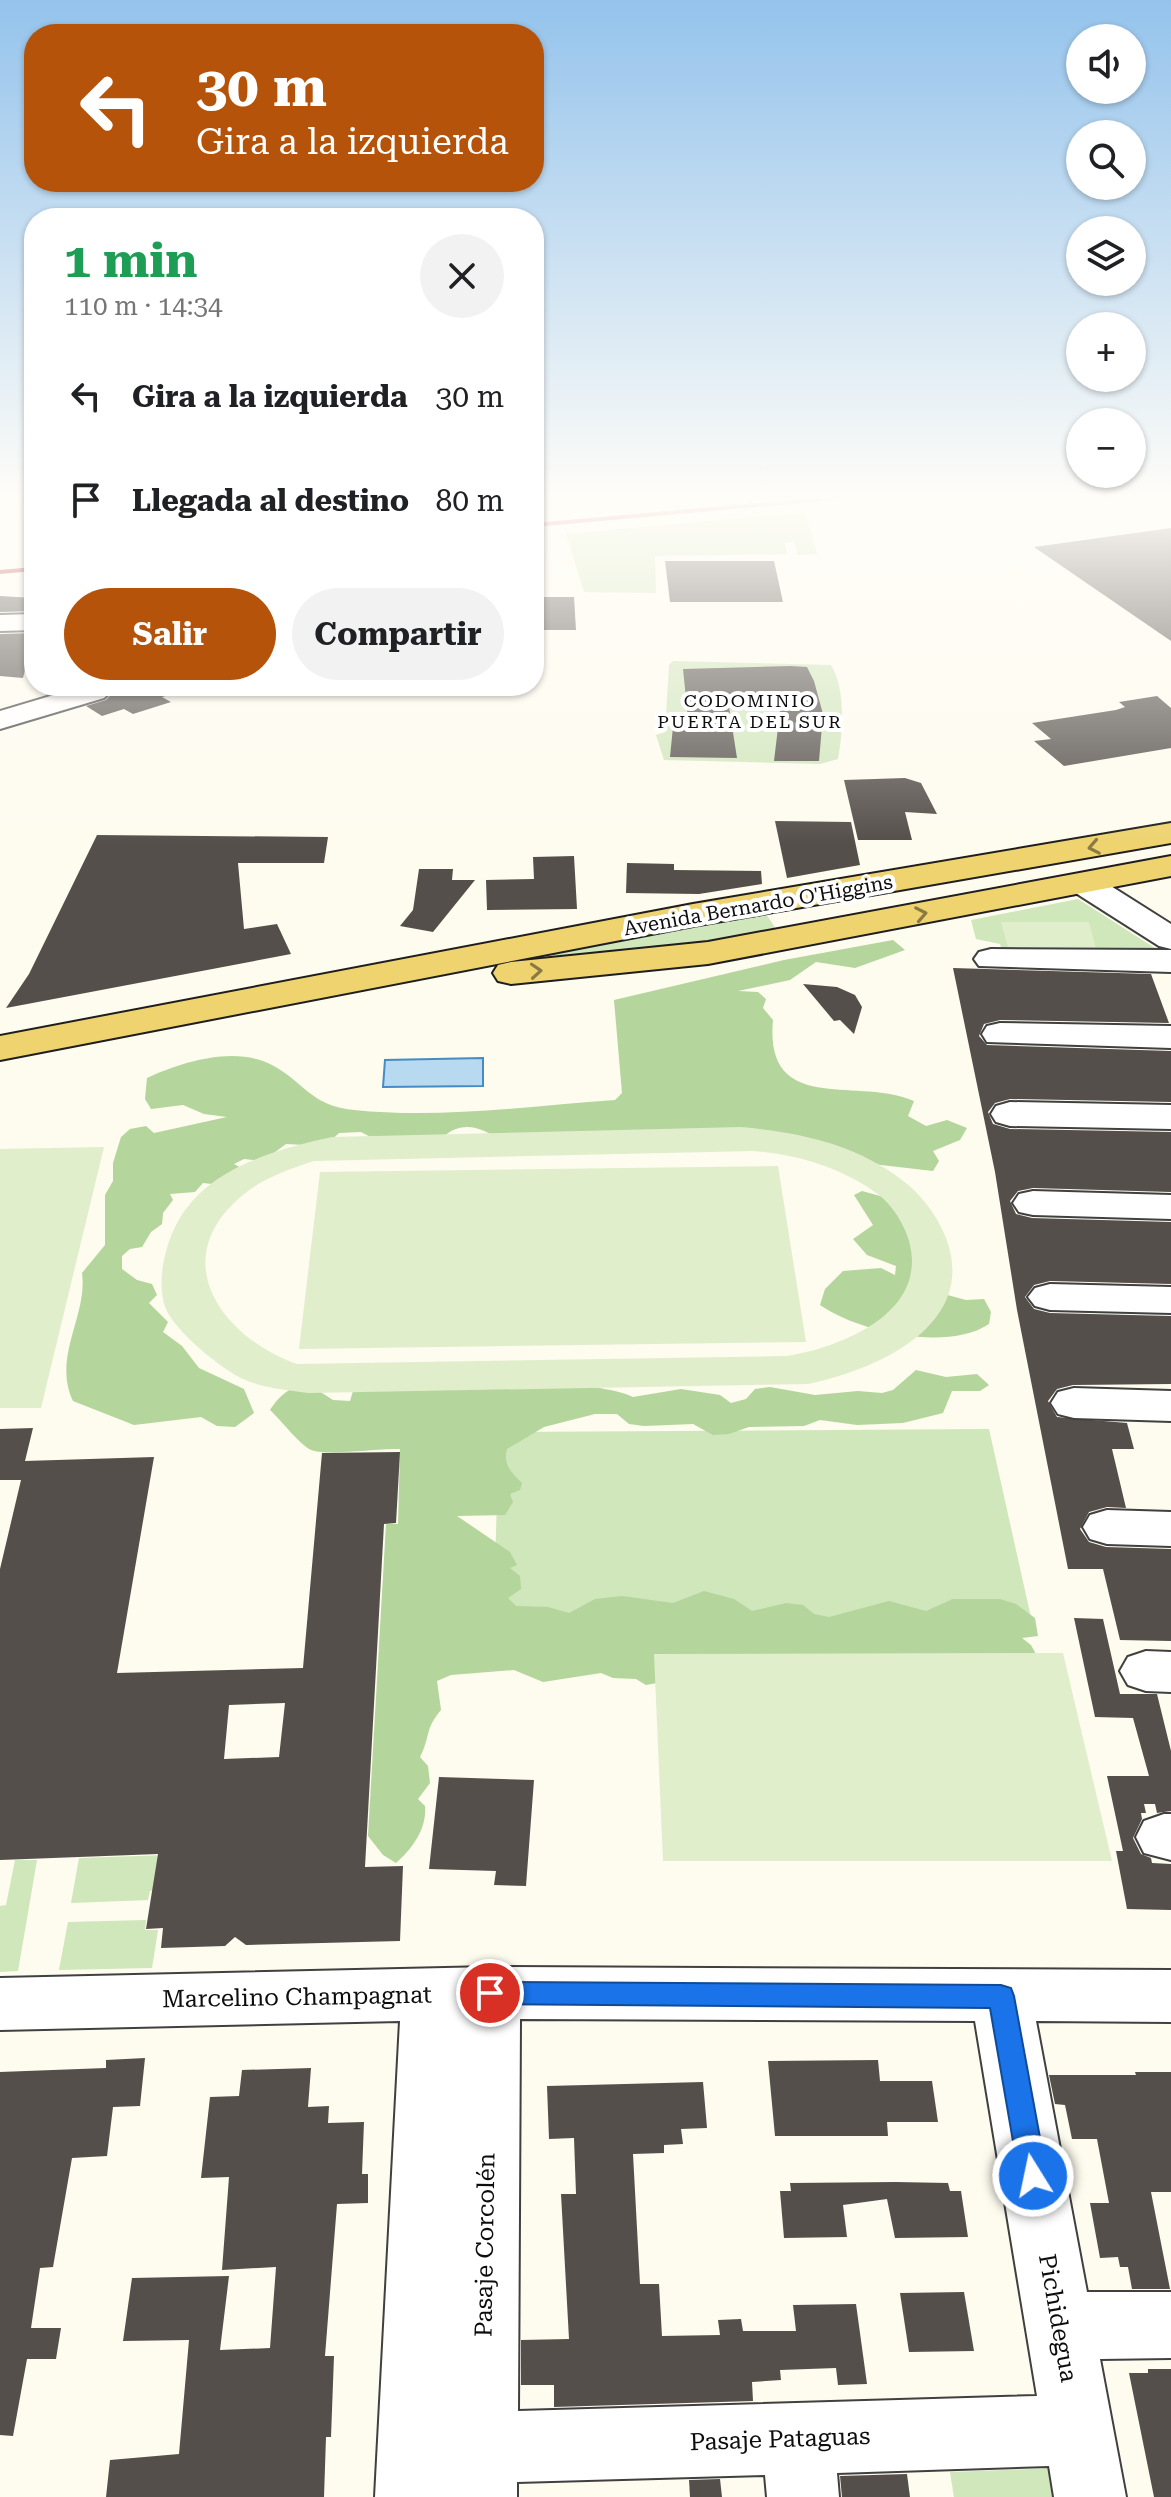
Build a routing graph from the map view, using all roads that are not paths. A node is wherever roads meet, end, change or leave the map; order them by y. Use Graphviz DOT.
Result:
graph roads {
  1 [pos="24,622"];
  2 [pos="0,623"];
  3 [pos="76,696"];
  4 [pos="0,720"];
  5 [pos="1171,833"];
  6 [pos="1171,866"];
  7 [pos="1083,883"];
  8 [pos="813,894"];
  9 [pos="1122,909"];
  10 [pos="1171,910"];
  11 [pos="844,929"];
  12 [pos="1171,939"];
  13 [pos="991,959"];
  14 [pos="1171,961"];
  15 [pos="346,983"];
  16 [pos="1000,1034"];
  17 [pos="1171,1037"];
  18 [pos="0,1048"];
  19 [pos="1010,1114"];
  20 [pos="1171,1117"];
  21 [pos="1033,1203"];
  22 [pos="1171,1207"];
  23 [pos="1050,1297"];
  24 [pos="1171,1300"];
  25 [pos="1074,1403"];
  26 [pos="1171,1406"];
  27 [pos="1107,1527"];
  28 [pos="1171,1529"];
  29 [pos="460,1993"];
  30 [pos="1001,1996"];
  31 [pos="1171,1996"];
  32 [pos="0,2004"];
  33 [pos="1171,2325"];
  34 [pos="1060,2326"];
  35 [pos="1078,2430"];
  36 [pos="800,2468"];
  37 [pos="481,2472"];
  38 [pos="411,2497"];
  39 [pos="1090,2497"];
  1 -- 2 [label="street"];
  3 -- 4 [label="street"];
  5 -- 8 [label="main road, Avenida Bernardo O'Higgins, one-way"];
  6 -- 7 [label="main road, Avenida Bernardo O'Higgins"];
  7 -- 9 [label="street"];
  11 -- 7 [label="main road, Avenida Bernardo O'Higgins, one-way"];
  8 -- 11 [label="main road"];
  8 -- 15 [label="main road, Avenida Bernardo O'Higgins"];
  9 -- 10 [label="street"];
  9 -- 12 [label="street"];
  15 -- 11 [label="main road, Avenida Bernardo O'Higgins, one-way"];
  13 -- 14 [label="street"];
  15 -- 18 [label="main road, Avenida Bernardo O'Higgins"];
  16 -- 17 [label="street"];
  19 -- 20 [label="street"];
  21 -- 22 [label="street"];
  23 -- 24 [label="street"];
  25 -- 26 [label="street"];
  27 -- 28 [label="street"];
  29 -- 30 [label="street, Marcelino Champagnat"];
  29 -- 32 [label="street, Marcelino Champagnat"];
  29 -- 37 [label="street, Pasaje Corcolén"];
  29 -- 38 [label="street"];
  30 -- 31 [label="street, Marcelino Champagnat"];
  30 -- 34 [label="street, Pichidegua"];
  33 -- 34 [label="street"];
  34 -- 35 [label="street, Pichidegua"];
  35 -- 36 [label="street, Pasaje Pataguas"];
  35 -- 39 [label="street, Pichidegua"];
  36 -- 37 [label="street, Pasaje Pataguas"];
}
